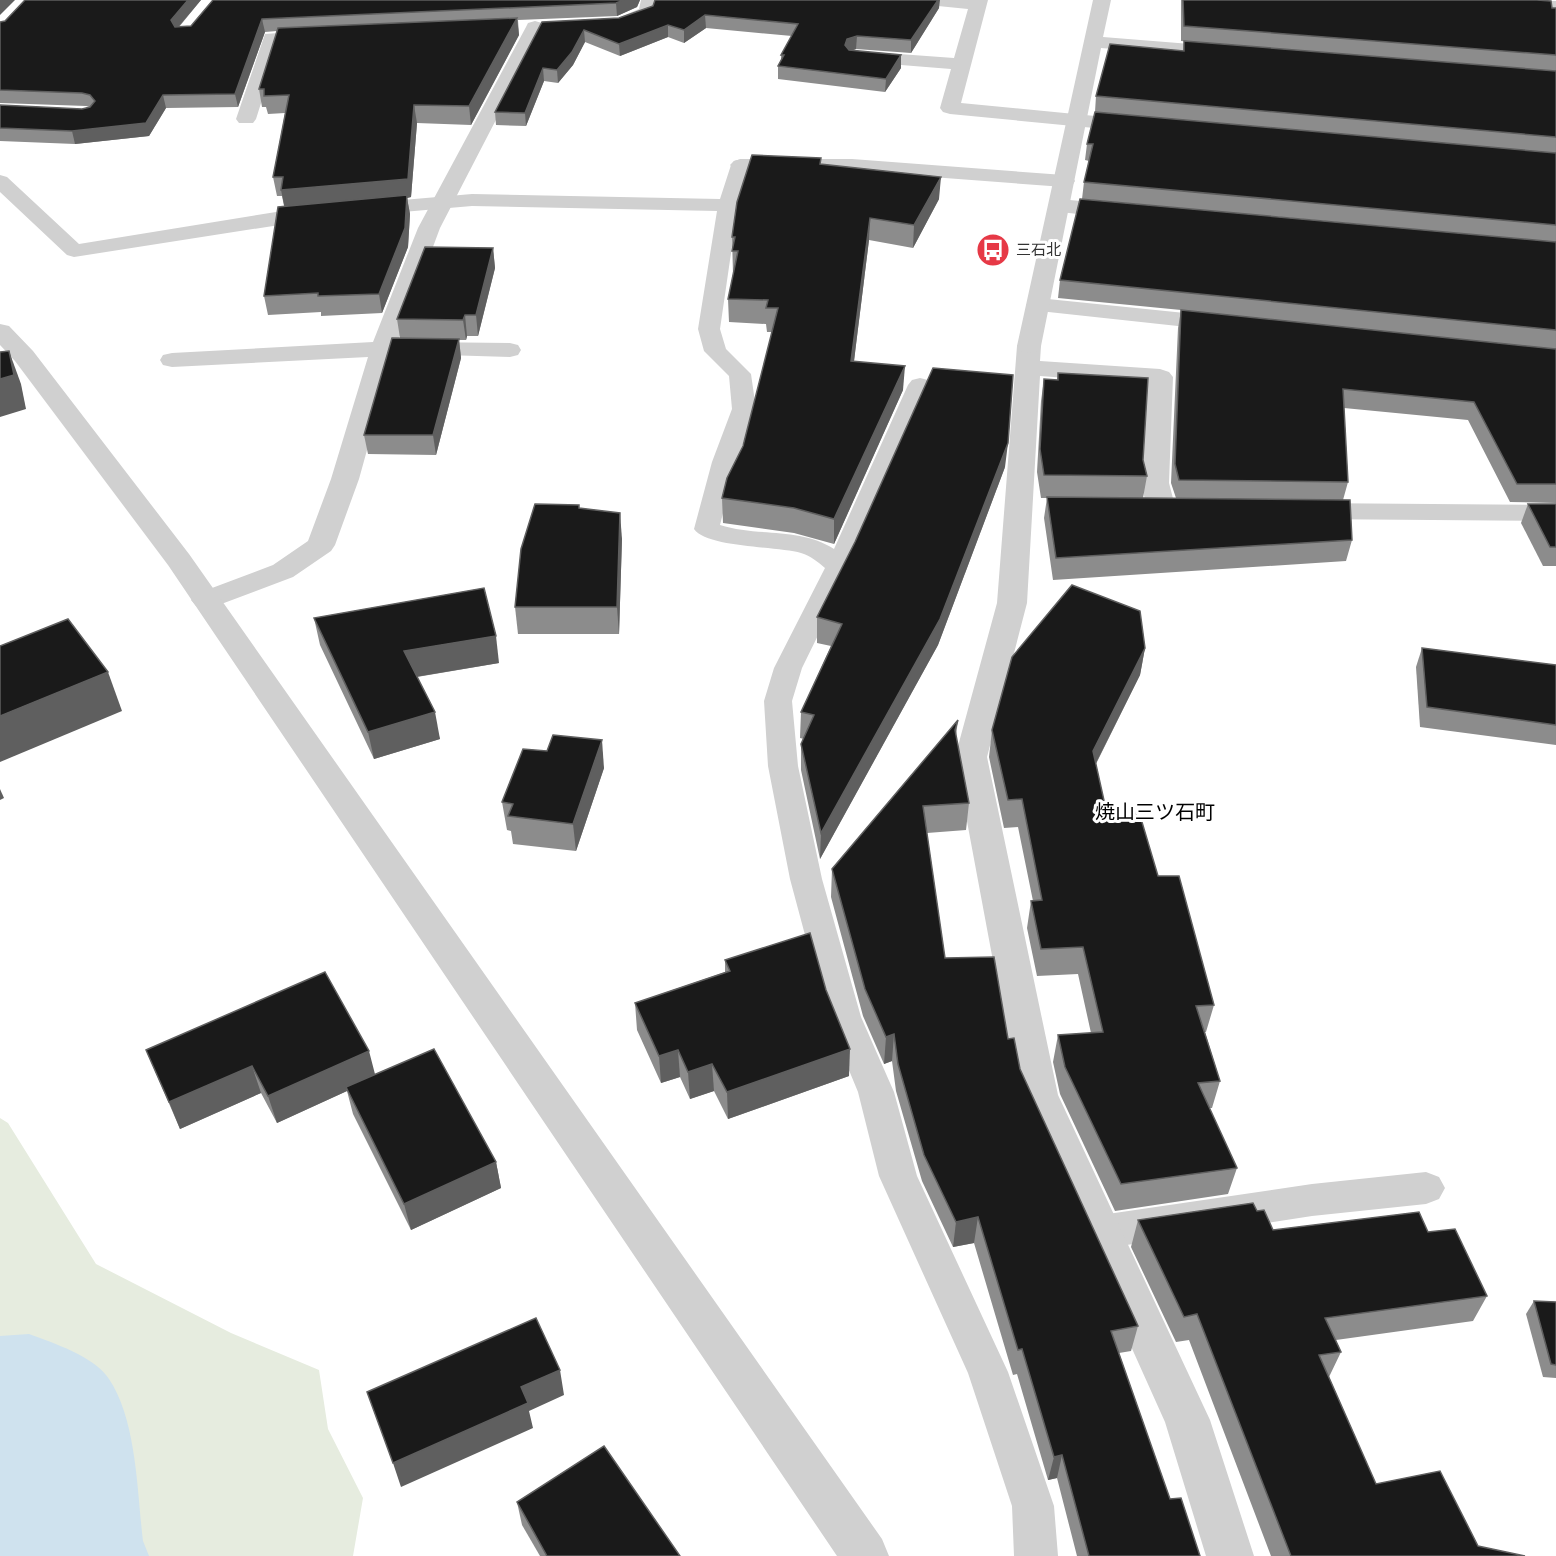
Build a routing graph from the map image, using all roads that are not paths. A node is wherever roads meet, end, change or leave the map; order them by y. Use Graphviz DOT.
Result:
graph roads {
  1 [pos="650,0"];
  2 [pos="928,0"];
  3 [pos="1102,0"];
  4 [pos="1472,0"];
  5 [pos="978,2"];
  6 [pos="1556,6"];
  7 [pos="588,24"];
  8 [pos="534,27"];
  9 [pos="332,35"];
  10 [pos="1092,42"];
  11 [pos="1247,54"];
  12 [pos="856,57"];
  13 [pos="962,64"];
  14 [pos="246,119"];
  15 [pos="1076,121"];
  16 [pos="1158,128"];
  17 [pos="741,165"];
  18 [pos="0,181"];
  19 [pos="1064,181"];
  20 [pos="443,202"];
  21 [pos="728,205"];
  22 [pos="1059,206"];
  23 [pos="1142,213"];
  24 [pos="1038,304"];
  25 [pos="1250,326"];
  26 [pos="0,331"];
  27 [pos="383,349"];
  28 [pos="510,350"];
  29 [pos="1029,357"];
  30 [pos="172,360"];
  31 [pos="920,385"];
  32 [pos="1162,510"];
  33 [pos="1281,511"];
  34 [pos="1556,513"];
  35 [pos="839,566"];
  36 [pos="206,600"];
  37 [pos="1426,1188"];
  38 [pos="1101,1232"];
  39 [pos="866,1556"];
  40 [pos="1036,1556"];
  41 [pos="1230,1556"];
  1 -- 7 [label="street"];
  2 -- 5 [label="street"];
  3 -- 10 [label="street"];
  4 -- 6 [label="street"];
  5 -- 13 [label="street"];
  8 -- 20 [label="street"];
  9 -- 14 [label="street"];
  10 -- 11 [label="street"];
  10 -- 15 [label="street"];
  12 -- 13 [label="street"];
  13 -- 15 [label="street"];
  15 -- 16 [label="street"];
  15 -- 19 [label="street"];
  17 -- 19 [label="street"];
  17 -- 21 [label="lane"];
  18 -- 20 [label="lane"];
  19 -- 22 [label="street"];
  20 -- 21 [label="lane"];
  20 -- 27 [label="street"];
  21 -- 35 [label="lane"];
  22 -- 23 [label="street"];
  22 -- 24 [label="street"];
  24 -- 25 [label="street"];
  24 -- 29 [label="street"];
  26 -- 36 [label="street"];
  27 -- 28 [label="lane"];
  27 -- 30 [label="street"];
  27 -- 36 [label="street"];
  29 -- 32 [label="street"];
  29 -- 38 [label="street"];
  31 -- 35 [label="lane"];
  33 -- 34 [label="street"];
  35 -- 40 [label="lane"];
  36 -- 39 [label="street"];
  37 -- 38 [label="lane"];
  38 -- 41 [label="street"];
}
